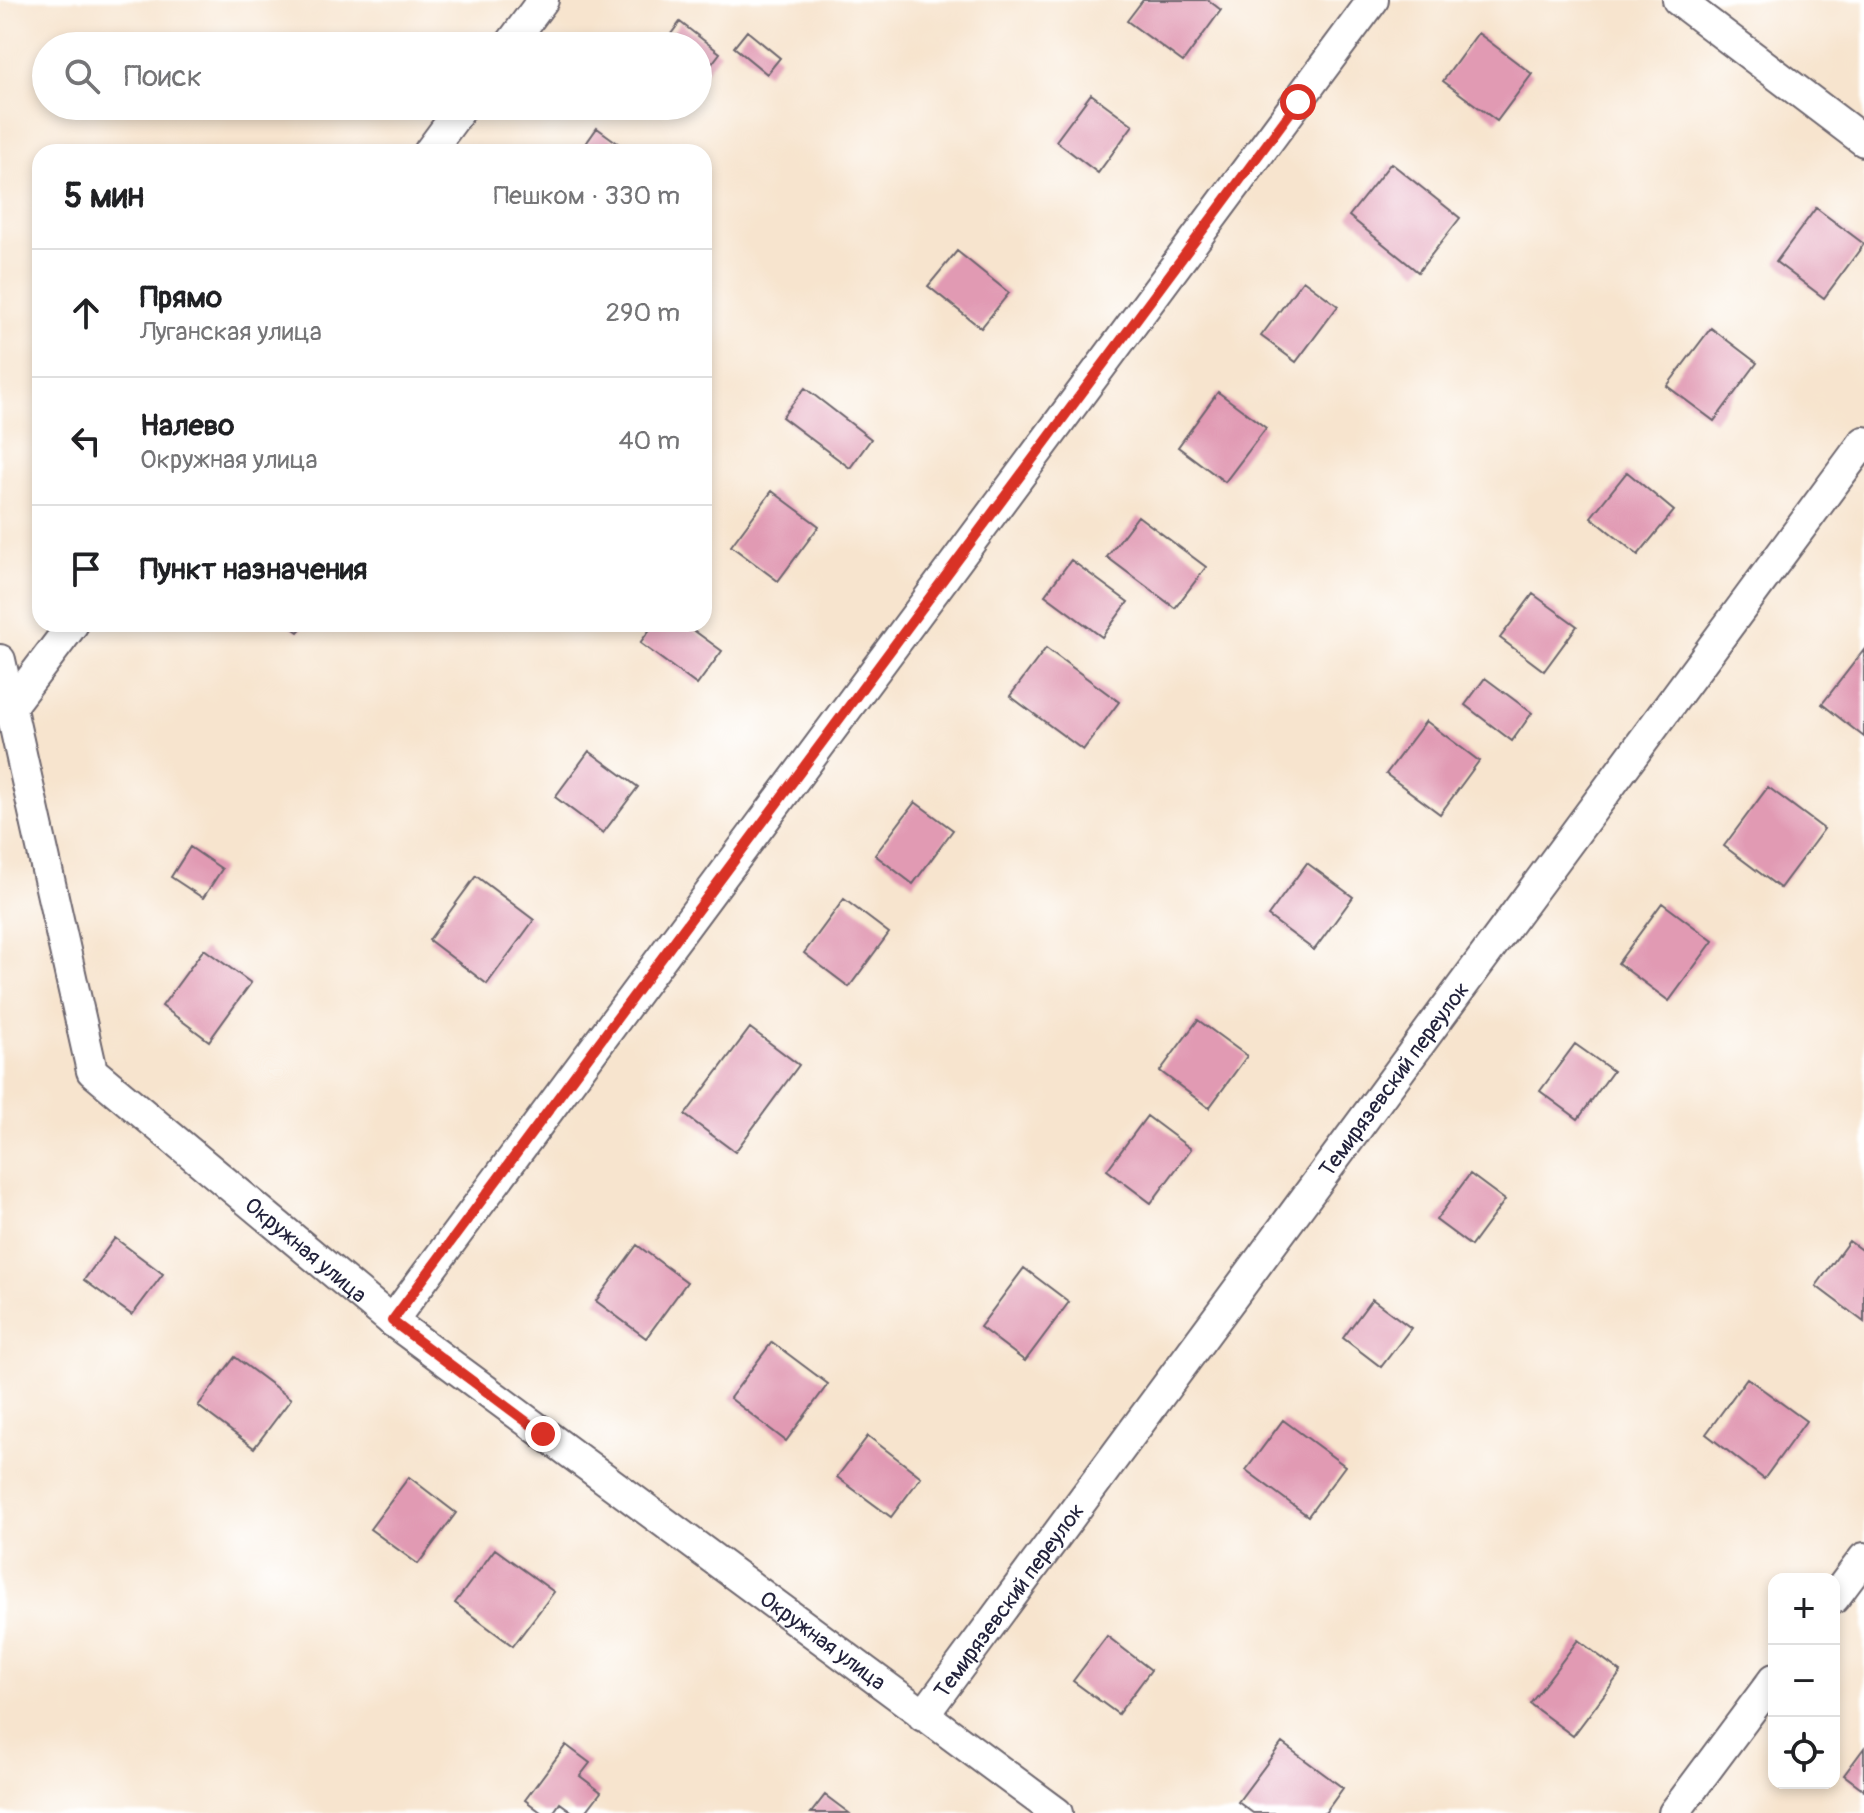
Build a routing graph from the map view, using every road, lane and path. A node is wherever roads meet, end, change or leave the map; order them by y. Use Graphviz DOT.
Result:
graph roads {
  1 [pos="543,0"];
  2 [pos="1373,0"];
  3 [pos="1678,0"];
  4 [pos="519,32"];
  5 [pos="453,120"];
  6 [pos="1864,141"];
  7 [pos="435,144"];
  8 [pos="1864,442"];
  9 [pos="67,632"];
  10 [pos="0,660"];
  11 [pos="10,707"];
  12 [pos="392,1321"];
  13 [pos="1864,1558"];
  14 [pos="1840,1590"];
  15 [pos="1768,1687"];
  16 [pos="923,1716"];
  17 [pos="1057,1813"];
  18 [pos="1674,1813"];
  1 -- 4 [label="street"];
  2 -- 12 [label="street"];
  3 -- 6 [label="street"];
  5 -- 7 [label="street"];
  8 -- 16 [label="street, Темирязевский переулок"];
  9 -- 11 [label="street"];
  10 -- 11 [label="street, Окружная улица"];
  11 -- 12 [label="street, Окружная улица"];
  12 -- 16 [label="street, Окружная улица"];
  13 -- 14 [label="street"];
  15 -- 18 [label="street"];
  16 -- 17 [label="street, Окружная улица"];
}
